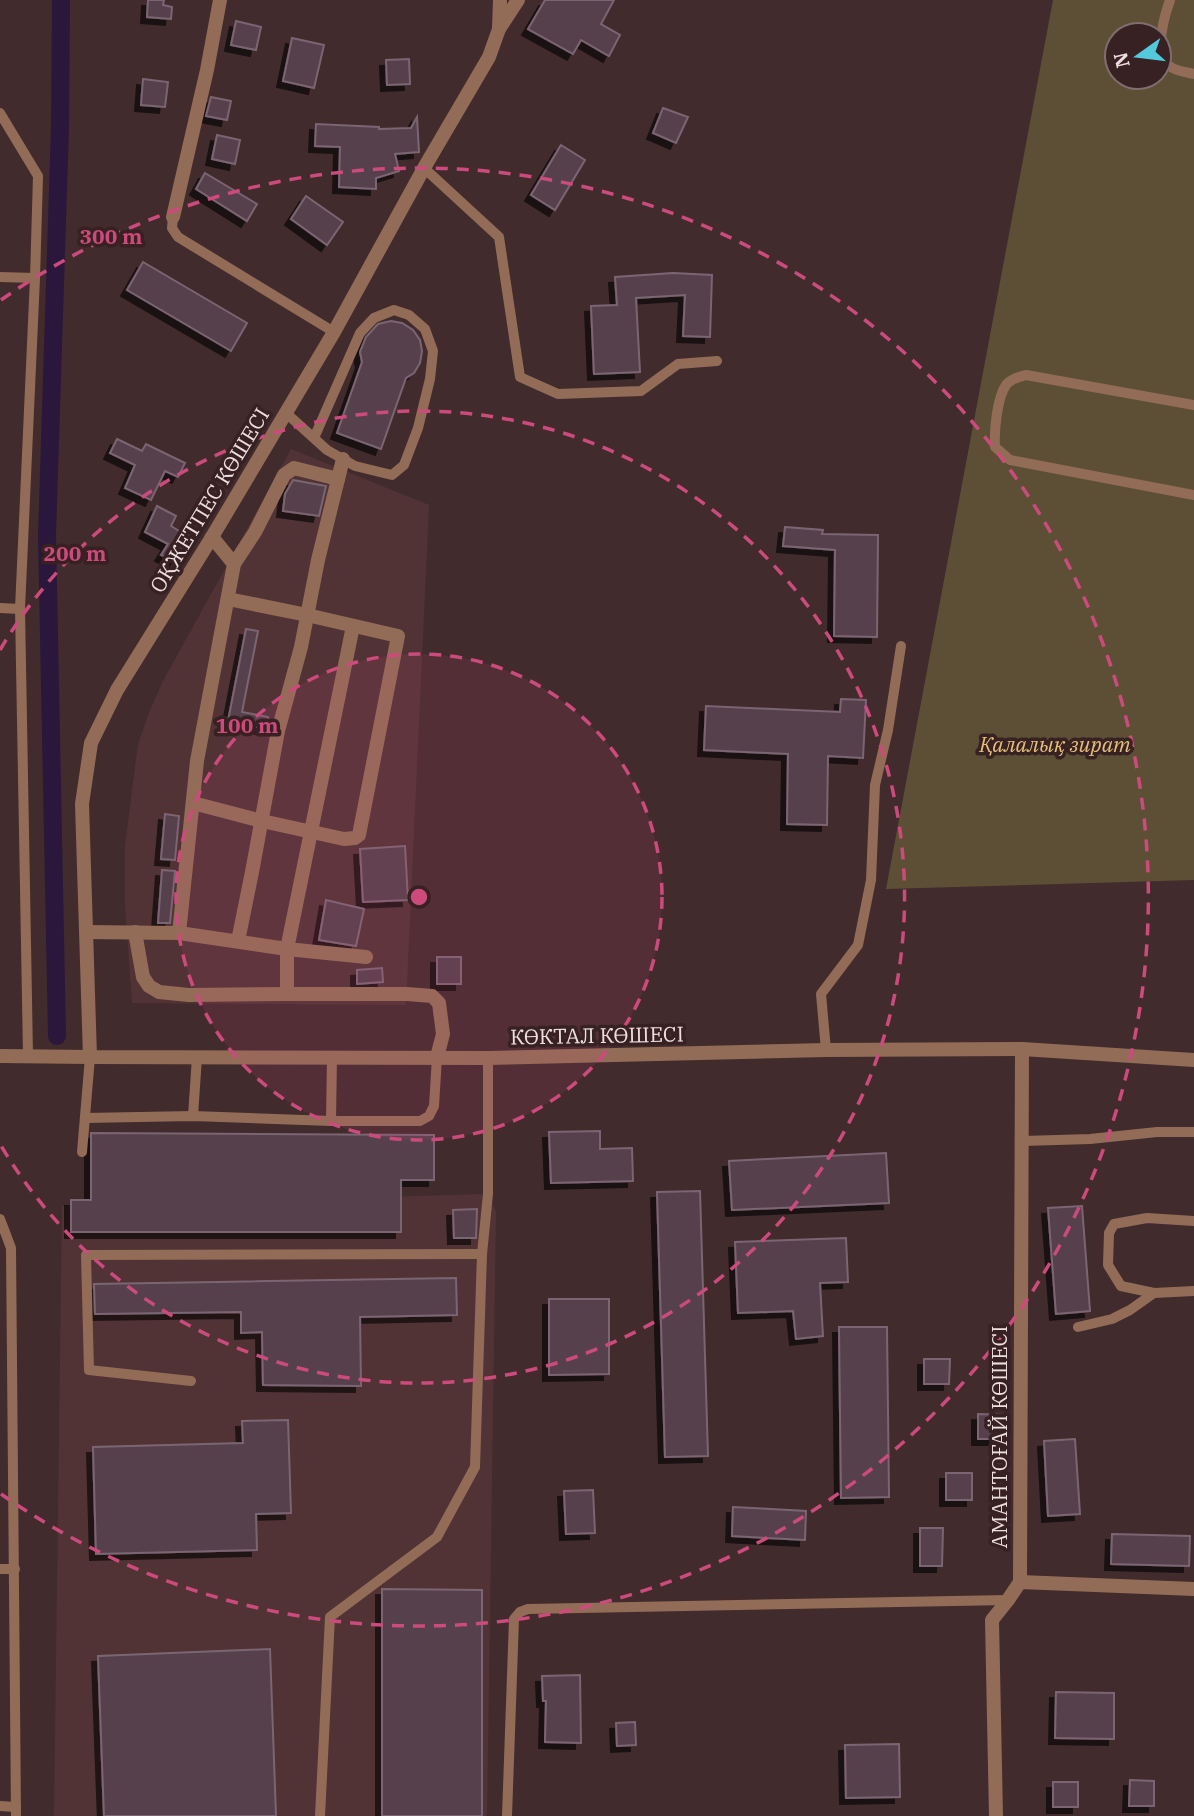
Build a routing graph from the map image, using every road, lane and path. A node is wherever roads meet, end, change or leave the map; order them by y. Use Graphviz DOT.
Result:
graph roads {
  1 [pos="219,0"];
  2 [pos="500,0"];
  3 [pos="518,0"];
  4 [pos="1170,0"];
  5 [pos="499,29"];
  6 [pos="1194,74"];
  7 [pos="0,113"];
  8 [pos="424,168"];
  9 [pos="173,217"];
  10 [pos="0,278"];
  11 [pos="35,278"];
  12 [pos="334,332"];
  13 [pos="717,360"];
  14 [pos="1194,405"];
  15 [pos="286,413"];
  16 [pos="314,438"];
  17 [pos="343,459"];
  18 [pos="338,479"];
  19 [pos="1194,495"];
  20 [pos="212,537"];
  21 [pos="234,564"];
  22 [pos="228,600"];
  23 [pos="0,608"];
  24 [pos="20,610"];
  25 [pos="307,615"];
  26 [pos="353,626"];
  27 [pos="901,646"];
  28 [pos="193,803"];
  29 [pos="262,821"];
  30 [pos="312,832"];
  31 [pos="86,932"];
  32 [pos="135,932"];
  33 [pos="179,933"];
  34 [pos="238,942"];
  35 [pos="287,948"];
  36 [pos="366,957"];
  37 [pos="287,994"];
  38 [pos="1022,1049"];
  39 [pos="826,1050"];
  40 [pos="28,1055"];
  41 [pos="0,1056"];
  42 [pos="332,1056"];
  43 [pos="90,1057"];
  44 [pos="197,1057"];
  45 [pos="437,1057"];
  46 [pos="488,1058"];
  47 [pos="1194,1060"];
  48 [pos="193,1116"];
  49 [pos="85,1118"];
  50 [pos="331,1121"];
  51 [pos="1194,1132"];
  52 [pos="1023,1141"];
  53 [pos="82,1152"];
  54 [pos="0,1219"];
  55 [pos="1194,1221"];
  56 [pos="482,1254"];
  57 [pos="1194,1291"];
  58 [pos="1154,1293"];
  59 [pos="1078,1327"];
  60 [pos="191,1381"];
  61 [pos="0,1569"];
  62 [pos="15,1569"];
  63 [pos="1020,1582"];
  64 [pos="1194,1589"];
  65 [pos="1008,1601"];
  66 [pos="0,1806"];
  67 [pos="16,1811"];
  68 [pos="320,1816"];
  69 [pos="507,1816"];
  70 [pos="996,1816"];
  1 -- 9 [label="street"];
  2 -- 5 [label="street, ОҚЖЕТПЕС КӨШЕСІ"];
  3 -- 5 [label="street"];
  4 -- 6 [label="lane"];
  5 -- 8 [label="street, ОҚЖЕТПЕС КӨШЕСІ"];
  7 -- 11 [label="lane"];
  8 -- 12 [label="street, ОҚЖЕТПЕС КӨШЕСІ"];
  8 -- 13 [label="lane"];
  9 -- 12 [label="lane"];
  10 -- 11 [label="lane"];
  11 -- 24 [label="lane"];
  12 -- 15 [label="street, ОҚЖЕТПЕС КӨШЕСІ"];
  14 -- 19 [label="lane"];
  15 -- 16 [label="lane"];
  15 -- 20 [label="street, ОҚЖЕТПЕС КӨШЕСІ"];
  16 -- 17 [label="lane"];
  16 -- 17 [label="lane"];
  17 -- 18 [label="street"];
  18 -- 21 [label="street"];
  18 -- 25 [label="street"];
  20 -- 21 [label="street"];
  20 -- 31 [label="street, ОҚЖЕТПЕС КӨШЕСІ"];
  21 -- 22 [label="street"];
  22 -- 25 [label="street"];
  22 -- 28 [label="street"];
  23 -- 24 [label="lane"];
  24 -- 40 [label="lane"];
  25 -- 26 [label="street"];
  25 -- 29 [label="street"];
  26 -- 30 [label="street"];
  26 -- 30 [label="street"];
  27 -- 39 [label="lane"];
  28 -- 29 [label="street"];
  28 -- 33 [label="street"];
  29 -- 30 [label="street"];
  29 -- 34 [label="street"];
  30 -- 35 [label="street"];
  31 -- 32 [label="street"];
  31 -- 43 [label="street, ОҚЖЕТПЕС КӨШЕСІ"];
  32 -- 33 [label="street"];
  32 -- 37 [label="street"];
  33 -- 34 [label="street"];
  34 -- 35 [label="street"];
  35 -- 36 [label="street"];
  35 -- 37 [label="street"];
  37 -- 45 [label="street"];
  38 -- 39 [label="street, КӨКТАЛ КӨШЕСІ"];
  38 -- 47 [label="street, КӨКТАЛ КӨШЕСІ"];
  38 -- 52 [label="street, АМАНТОҒАЙ КӨШЕСІ"];
  39 -- 46 [label="street, КӨКТАЛ КӨШЕСІ"];
  40 -- 41 [label="street, КӨКТАЛ КӨШЕСІ"];
  40 -- 43 [label="street, КӨКТАЛ КӨШЕСІ"];
  42 -- 44 [label="street, КӨКТАЛ КӨШЕСІ"];
  42 -- 45 [label="street, КӨКТАЛ КӨШЕСІ"];
  42 -- 50 [label="lane"];
  43 -- 44 [label="street, КӨКТАЛ КӨШЕСІ"];
  43 -- 49 [label="lane"];
  44 -- 48 [label="lane"];
  45 -- 46 [label="street, КӨКТАЛ КӨШЕСІ"];
  45 -- 50 [label="lane"];
  46 -- 56 [label="lane"];
  48 -- 49 [label="lane"];
  48 -- 50 [label="lane"];
  49 -- 53 [label="lane"];
  51 -- 52 [label="lane"];
  52 -- 63 [label="street, АМАНТОҒАЙ КӨШЕСІ"];
  54 -- 62 [label="lane"];
  55 -- 58 [label="lane"];
  56 -- 60 [label="lane"];
  56 -- 68 [label="lane"];
  57 -- 58 [label="lane"];
  58 -- 59 [label="lane"];
  61 -- 62 [label="lane"];
  62 -- 67 [label="lane"];
  63 -- 64 [label="street"];
  63 -- 65 [label="street"];
  65 -- 69 [label="lane"];
  65 -- 70 [label="street"];
  66 -- 67 [label="lane"];
}
